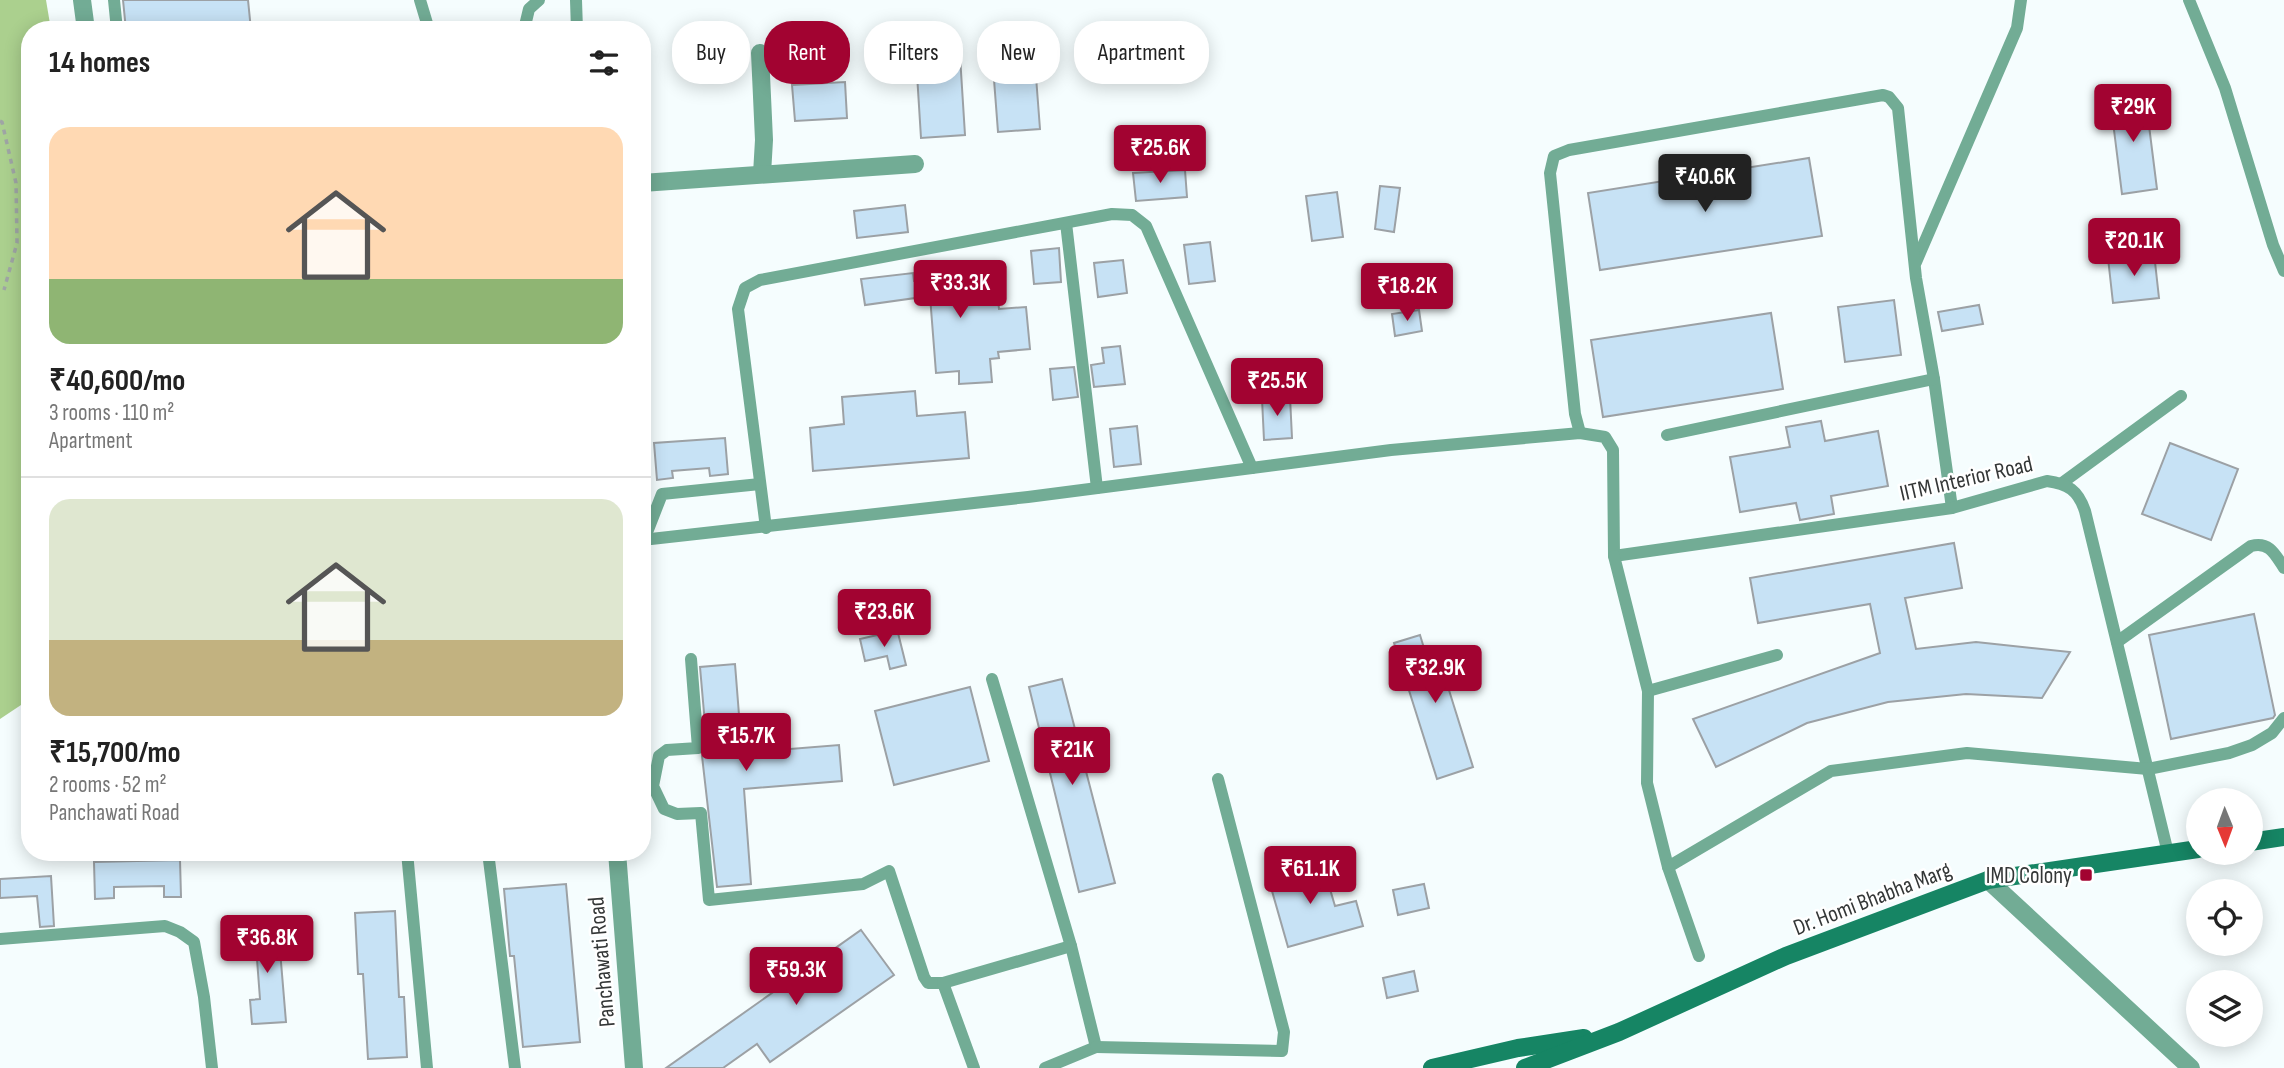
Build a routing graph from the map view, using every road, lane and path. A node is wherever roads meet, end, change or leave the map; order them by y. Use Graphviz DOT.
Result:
graph roads {
  1 [pos="82,0"];
  2 [pos="114,0"];
  3 [pos="421,0"];
  4 [pos="539,0"];
  5 [pos="576,0"];
  6 [pos="2021,0"];
  7 [pos="2189,0"];
  8 [pos="85,21"];
  9 [pos="116,21"];
  10 [pos="427,21"];
  11 [pos="526,21"];
  12 [pos="577,21"];
  13 [pos="760,53"];
  14 [pos="0,121"];
  15 [pos="915,164"];
  16 [pos="762,174"];
  17 [pos="651,182"];
  18 [pos="1066,223"];
  19 [pos="1914,266"];
  20 [pos="2284,271"];
  21 [pos="4,290"];
  22 [pos="1934,379"];
  23 [pos="2181,396"];
  24 [pos="1580,433"];
  25 [pos="1667,435"];
  26 [pos="1252,468"];
  27 [pos="2062,483"];
  28 [pos="760,484"];
  29 [pos="1097,488"];
  30 [pos="1952,508"];
  31 [pos="651,521"];
  32 [pos="766,528"];
  33 [pos="651,539"];
  34 [pos="1614,556"];
  35 [pos="2284,568"];
  36 [pos="2117,642"];
  37 [pos="1777,655"];
  38 [pos="691,659"];
  39 [pos="992,679"];
  40 [pos="1648,691"];
  41 [pos="2284,718"];
  42 [pos="2148,769"];
  43 [pos="651,778"];
  44 [pos="1218,779"];
  45 [pos="651,790"];
  46 [pos="2284,837"];
  47 [pos="2263,840"];
  48 [pos="2186,851"];
  49 [pos="2168,853"];
  50 [pos="408,861"];
  51 [pos="489,861"];
  52 [pos="618,861"];
  53 [pos="1668,867"];
  54 [pos="1988,880"];
  55 [pos="0,939"];
  56 [pos="1071,946"];
  57 [pos="1699,956"];
  58 [pos="943,983"];
  59 [pos="1619,1032"];
  60 [pos="1096,1047"];
  61 [pos="2184,1066"];
  62 [pos="212,1068"];
  63 [pos="427,1068"];
  64 [pos="515,1068"];
  65 [pos="634,1068"];
  66 [pos="974,1068"];
  67 [pos="1045,1068"];
  68 [pos="1432,1068"];
  69 [pos="1525,1068"];
  1 -- 8 [label="street"];
  2 -- 9 [label="lane"];
  3 -- 10 [label="lane"];
  4 -- 11 [label="lane"];
  5 -- 12 [label="lane"];
  6 -- 19 [label="lane"];
  7 -- 20 [label="lane"];
  13 -- 16 [label="street"];
  14 -- 21 [label="path"];
  15 -- 16 [label="street"];
  16 -- 17 [label="street"];
  18 -- 26 [label="lane"];
  18 -- 28 [label="lane"];
  18 -- 29 [label="lane"];
  19 -- 22 [label="lane"];
  19 -- 24 [label="lane"];
  22 -- 25 [label="lane"];
  22 -- 30 [label="lane"];
  23 -- 27 [label="lane"];
  24 -- 26 [label="lane"];
  24 -- 34 [label="lane"];
  26 -- 29 [label="lane"];
  27 -- 30 [label="lane, IITM Interior Road"];
  27 -- 36 [label="lane, IITM Interior Road"];
  28 -- 31 [label="lane"];
  28 -- 32 [label="lane"];
  29 -- 32 [label="lane"];
  30 -- 34 [label="lane, IITM Interior Road"];
  32 -- 33 [label="lane"];
  34 -- 40 [label="lane"];
  35 -- 36 [label="lane"];
  36 -- 42 [label="lane, IITM Interior Road"];
  37 -- 40 [label="lane"];
  38 -- 43 [label="lane"];
  39 -- 56 [label="lane"];
  40 -- 53 [label="lane"];
  41 -- 42 [label="lane"];
  42 -- 49 [label="lane, IITM Interior Road"];
  42 -- 53 [label="lane"];
  44 -- 60 [label="lane"];
  45 -- 58 [label="lane"];
  46 -- 47 [label="main road"];
  48 -- 49 [label="main road, Dr. Homi Bhabha Marg"];
  49 -- 54 [label="main road, Dr. Homi Bhabha Marg"];
  50 -- 63 [label="lane"];
  51 -- 64 [label="lane"];
  52 -- 65 [label="street, Panchawati Road"];
  53 -- 57 [label="lane"];
  54 -- 59 [label="main road, Dr. Homi Bhabha Marg"];
  54 -- 61 [label="street"];
  55 -- 62 [label="lane"];
  56 -- 58 [label="lane"];
  56 -- 60 [label="lane"];
  58 -- 66 [label="lane"];
  59 -- 68 [label="main road, Dr. Homi Bhabha Marg"];
  59 -- 69 [label="main road, Dr. Homi Bhabha Marg"];
  60 -- 67 [label="lane"];
}
